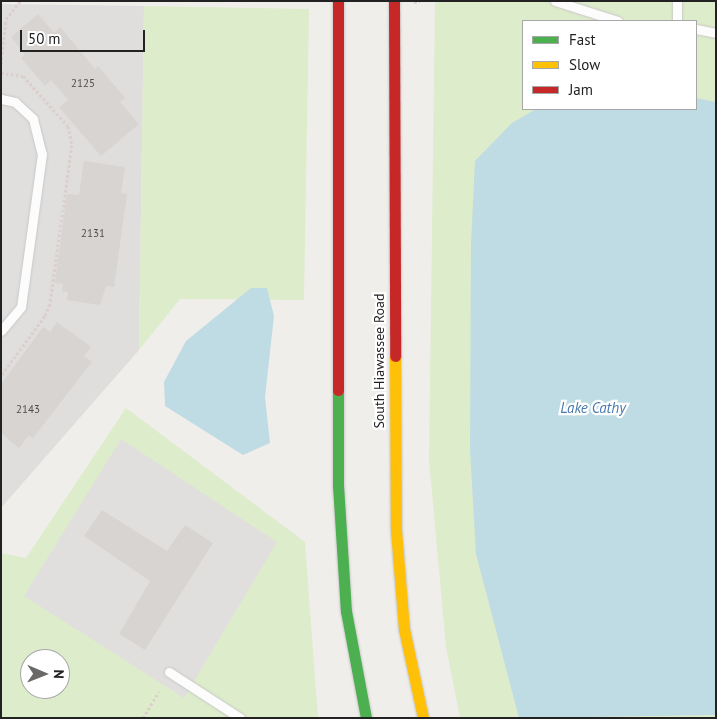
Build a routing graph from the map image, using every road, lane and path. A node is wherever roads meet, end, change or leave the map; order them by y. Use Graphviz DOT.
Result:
graph roads {
  1 [pos="20,1"];
  2 [pos="338,1"];
  3 [pos="394,1"];
  4 [pos="555,1"];
  5 [pos="677,1"];
  6 [pos="615,20"];
  7 [pos="676,20"];
  8 [pos="697,29"];
  9 [pos="716,33"];
  10 [pos="1,64"];
  11 [pos="1,99"];
  12 [pos="1,331"];
  13 [pos="169,672"];
  14 [pos="159,691"];
  15 [pos="143,718"];
  16 [pos="240,718"];
  17 [pos="366,718"];
  18 [pos="423,718"];
  1 -- 10 [label="path"];
  2 -- 17 [label="street"];
  3 -- 18 [label="street, South Hiawassee Road"];
  4 -- 6 [label="lane"];
  5 -- 7 [label="lane"];
  8 -- 9 [label="lane"];
  11 -- 12 [label="lane"];
  13 -- 16 [label="lane"];
  14 -- 15 [label="path"];
}
